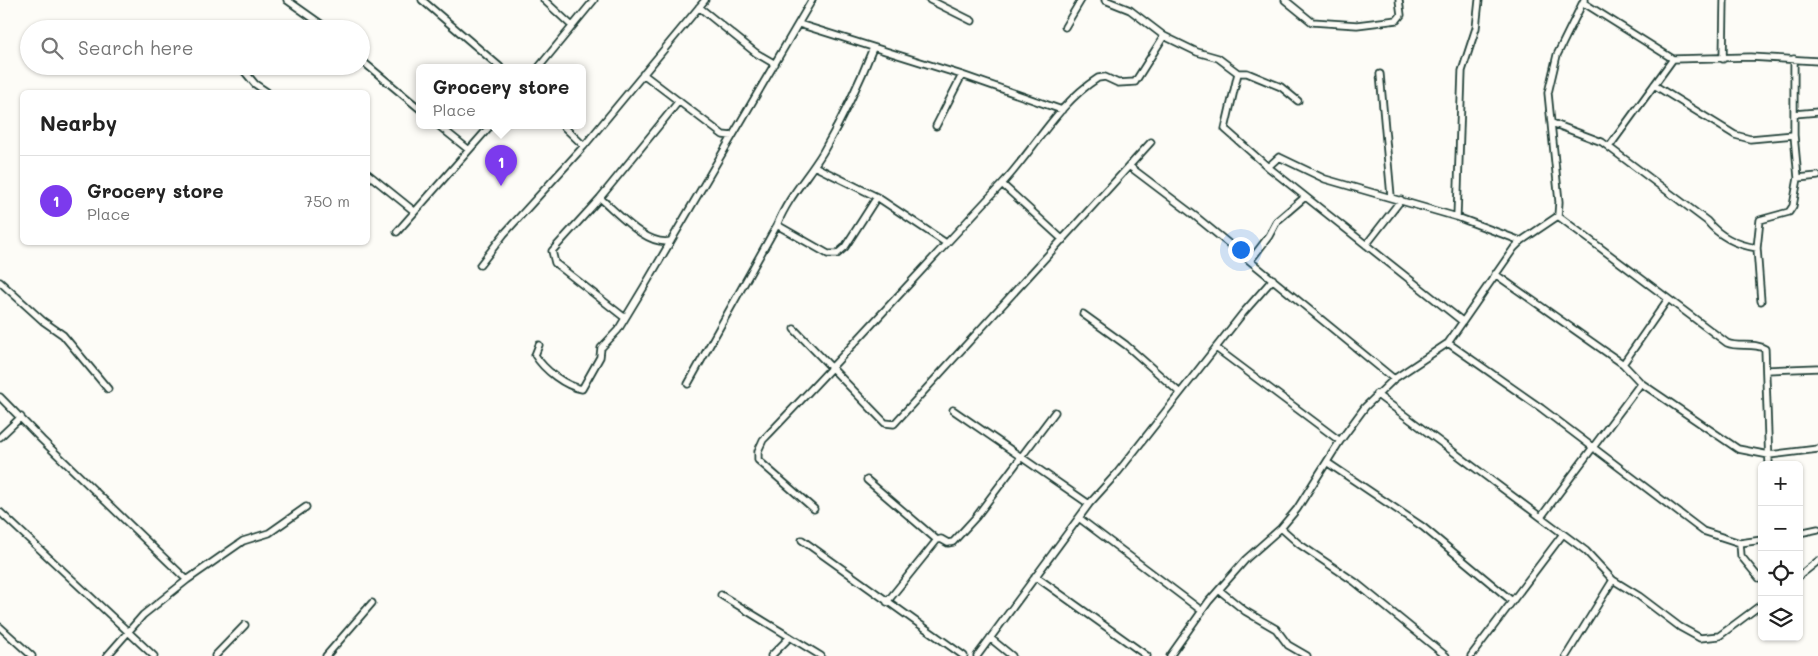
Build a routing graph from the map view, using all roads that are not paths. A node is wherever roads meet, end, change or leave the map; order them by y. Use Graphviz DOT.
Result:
graph roads {
  1 [pos="287,0"];
  2 [pos="422,0"];
  3 [pos="544,0"];
  4 [pos="594,0"];
  5 [pos="705,0"];
  6 [pos="812,0"];
  7 [pos="930,0"];
  8 [pos="1081,0"];
  9 [pos="1105,0"];
  10 [pos="1285,0"];
  11 [pos="1399,0"];
  12 [pos="1479,0"];
  13 [pos="1724,0"];
  14 [pos="1584,1"];
  15 [pos="699,7"];
  16 [pos="315,20"];
  17 [pos="972,20"];
  18 [pos="798,24"];
  19 [pos="572,26"];
  20 [pos="1065,27"];
  21 [pos="1164,36"];
  22 [pos="873,48"];
  23 [pos="1673,59"];
  24 [pos="1723,59"];
  25 [pos="1794,59"];
  26 [pos="1818,61"];
  27 [pos="497,64"];
  28 [pos="541,64"];
  29 [pos="775,64"];
  30 [pos="370,67"];
  31 [pos="1238,73"];
  32 [pos="643,74"];
  33 [pos="1380,74"];
  34 [pos="249,75"];
  35 [pos="962,75"];
  36 [pos="1654,85"];
  37 [pos="265,90"];
  38 [pos="679,101"];
  39 [pos="1298,101"];
  40 [pos="416,106"];
  41 [pos="1062,110"];
  42 [pos="1818,112"];
  43 [pos="1794,114"];
  44 [pos="1552,123"];
  45 [pos="936,126"];
  46 [pos="443,129"];
  47 [pos="487,129"];
  48 [pos="566,129"];
  49 [pos="1794,134"];
  50 [pos="732,136"];
  51 [pos="1151,142"];
  52 [pos="584,146"];
  53 [pos="1609,147"];
  54 [pos="469,150"];
  55 [pos="814,166"];
  56 [pos="1129,166"];
  57 [pos="1268,167"];
  58 [pos="370,176"];
  59 [pos="1818,176"];
  60 [pos="1798,178"];
  61 [pos="1002,184"];
  62 [pos="1391,196"];
  63 [pos="877,197"];
  64 [pos="1305,197"];
  65 [pos="600,198"];
  66 [pos="1401,200"];
  67 [pos="414,211"];
  68 [pos="1558,216"];
  69 [pos="1457,217"];
  70 [pos="777,225"];
  71 [pos="397,232"];
  72 [pos="1063,240"];
  73 [pos="671,241"];
  74 [pos="1520,241"];
  75 [pos="946,244"];
  76 [pos="1366,245"];
  77 [pos="1757,248"];
  78 [pos="1250,260"];
  79 [pos="480,265"];
  80 [pos="1495,274"];
  81 [pos="1273,279"];
  82 [pos="0,282"];
  83 [pos="1668,299"];
  84 [pos="1761,301"];
  85 [pos="1083,314"];
  86 [pos="625,318"];
  87 [pos="1462,321"];
  88 [pos="794,329"];
  89 [pos="1448,342"];
  90 [pos="539,345"];
  91 [pos="1216,348"];
  92 [pos="1623,364"];
  93 [pos="832,368"];
  94 [pos="1818,368"];
  95 [pos="1767,370"];
  96 [pos="1394,379"];
  97 [pos="1642,383"];
  98 [pos="688,384"];
  99 [pos="108,389"];
  100 [pos="1180,393"];
  101 [pos="1376,394"];
  102 [pos="0,397"];
  103 [pos="953,410"];
  104 [pos="1055,412"];
  105 [pos="21,417"];
  106 [pos="0,437"];
  107 [pos="1340,441"];
  108 [pos="1593,449"];
  109 [pos="1818,449"];
  110 [pos="1769,455"];
  111 [pos="1020,458"];
  112 [pos="1769,461"];
  113 [pos="1328,463"];
  114 [pos="867,480"];
  115 [pos="1089,504"];
  116 [pos="306,507"];
  117 [pos="814,509"];
  118 [pos="0,512"];
  119 [pos="1541,517"];
  120 [pos="1079,518"];
  121 [pos="1281,528"];
  122 [pos="1818,528"];
  123 [pos="1803,532"];
  124 [pos="1563,534"];
  125 [pos="802,540"];
  126 [pos="937,540"];
  127 [pos="1758,541"];
  128 [pos="1740,543"];
  129 [pos="1818,561"];
  130 [pos="1803,573"];
  131 [pos="1035,576"];
  132 [pos="1758,578"];
  133 [pos="187,580"];
  134 [pos="1613,580"];
  135 [pos="1219,590"];
  136 [pos="721,595"];
  137 [pos="1512,601"];
  138 [pos="887,602"];
  139 [pos="372,603"];
  140 [pos="1758,607"];
  141 [pos="1202,611"];
  142 [pos="245,625"];
  143 [pos="0,627"];
  144 [pos="128,633"];
  145 [pos="790,637"];
  146 [pos="990,638"];
  147 [pos="32,656"];
  148 [pos="107,656"];
  149 [pos="154,656"];
  150 [pos="215,656"];
  151 [pos="326,656"];
  152 [pos="771,656"];
  153 [pos="821,656"];
  154 [pos="964,656"];
  155 [pos="977,656"];
  156 [pos="1012,656"];
  157 [pos="1147,656"];
  158 [pos="1171,656"];
  159 [pos="1307,656"];
  160 [pos="1446,656"];
  161 [pos="1471,656"];
  162 [pos="1566,656"];
  1 -- 16 [label="street"];
  2 -- 27 [label="street"];
  3 -- 19 [label="street"];
  4 -- 19 [label="street"];
  5 -- 15 [label="street"];
  6 -- 18 [label="street"];
  7 -- 17 [label="street"];
  8 -- 20 [label="street"];
  9 -- 21 [label="street"];
  10 -- 11 [label="street"];
  12 -- 69 [label="street"];
  13 -- 24 [label="street"];
  14 -- 23 [label="street"];
  14 -- 44 [label="street"];
  15 -- 29 [label="street"];
  15 -- 32 [label="street"];
  18 -- 22 [label="street"];
  18 -- 29 [label="street"];
  19 -- 28 [label="street"];
  21 -- 31 [label="street"];
  21 -- 41 [label="street"];
  22 -- 35 [label="street"];
  22 -- 55 [label="street"];
  23 -- 24 [label="street"];
  23 -- 36 [label="street"];
  24 -- 25 [label="street"];
  25 -- 26 [label="street"];
  25 -- 43 [label="street"];
  29 -- 50 [label="street"];
  30 -- 40 [label="street"];
  31 -- 39 [label="street"];
  31 -- 57 [label="street"];
  32 -- 38 [label="street"];
  32 -- 52 [label="street"];
  33 -- 62 [label="street"];
  34 -- 37 [label="street"];
  35 -- 41 [label="street"];
  35 -- 45 [label="street"];
  36 -- 49 [label="street"];
  36 -- 53 [label="street"];
  38 -- 50 [label="street"];
  38 -- 65 [label="street"];
  41 -- 61 [label="street"];
  42 -- 43 [label="street"];
  43 -- 49 [label="street"];
  44 -- 53 [label="street"];
  44 -- 68 [label="street"];
  46 -- 54 [label="street"];
  47 -- 54 [label="street"];
  48 -- 52 [label="street"];
  49 -- 60 [label="street"];
  50 -- 73 [label="street"];
  51 -- 56 [label="street"];
  52 -- 79 [label="street"];
  53 -- 77 [label="street"];
  54 -- 67 [label="street"];
  55 -- 63 [label="street"];
  55 -- 70 [label="street"];
  56 -- 72 [label="street"];
  56 -- 78 [label="street"];
  57 -- 62 [label="street"];
  57 -- 64 [label="street"];
  58 -- 67 [label="street"];
  59 -- 60 [label="street"];
  60 -- 77 [label="street"];
  61 -- 72 [label="street"];
  61 -- 75 [label="street"];
  62 -- 66 [label="street"];
  63 -- 70 [label="street"];
  63 -- 75 [label="street"];
  64 -- 76 [label="street"];
  64 -- 78 [label="street"];
  65 -- 73 [label="street"];
  65 -- 86 [label="street"];
  66 -- 69 [label="street"];
  66 -- 76 [label="street"];
  67 -- 71 [label="street"];
  68 -- 74 [label="street"];
  68 -- 83 [label="street"];
  69 -- 74 [label="street"];
  70 -- 98 [label="street"];
  72 -- 93 [label="street"];
  73 -- 86 [label="street"];
  74 -- 80 [label="street"];
  75 -- 93 [label="street"];
  76 -- 87 [label="street"];
  77 -- 84 [label="street"];
  78 -- 81 [label="street"];
  80 -- 87 [label="street"];
  80 -- 92 [label="street"];
  81 -- 91 [label="street"];
  81 -- 96 [label="street"];
  82 -- 99 [label="street"];
  83 -- 92 [label="street"];
  83 -- 95 [label="street"];
  85 -- 100 [label="street"];
  86 -- 90 [label="street"];
  87 -- 89 [label="street"];
  88 -- 93 [label="street"];
  89 -- 96 [label="street"];
  89 -- 108 [label="street"];
  91 -- 100 [label="street"];
  91 -- 107 [label="street"];
  92 -- 97 [label="street"];
  93 -- 117 [label="street"];
  94 -- 95 [label="street"];
  95 -- 110 [label="street"];
  96 -- 101 [label="street"];
  97 -- 108 [label="street"];
  97 -- 110 [label="street"];
  100 -- 115 [label="street"];
  101 -- 107 [label="street"];
  101 -- 119 [label="street"];
  102 -- 105 [label="street"];
  103 -- 111 [label="street"];
  104 -- 111 [label="street"];
  105 -- 106 [label="street"];
  105 -- 133 [label="street"];
  107 -- 113 [label="street"];
  108 -- 119 [label="street"];
  108 -- 128 [label="street"];
  109 -- 110 [label="street"];
  110 -- 112 [label="street"];
  111 -- 115 [label="street"];
  111 -- 126 [label="street"];
  113 -- 121 [label="street"];
  113 -- 137 [label="street"];
  114 -- 126 [label="street"];
  115 -- 120 [label="street"];
  116 -- 133 [label="street"];
  118 -- 144 [label="street"];
  119 -- 124 [label="street"];
  120 -- 131 [label="street"];
  120 -- 141 [label="street"];
  121 -- 135 [label="street"];
  121 -- 160 [label="street"];
  122 -- 123 [label="street"];
  124 -- 134 [label="street"];
  124 -- 137 [label="street"];
  125 -- 138 [label="street"];
  126 -- 138 [label="street"];
  127 -- 128 [label="street"];
  128 -- 132 [label="street"];
  129 -- 130 [label="street"];
  131 -- 146 [label="street"];
  131 -- 157 [label="street"];
  133 -- 144 [label="street"];
  134 -- 140 [label="street"];
  134 -- 162 [label="street"];
  135 -- 141 [label="street"];
  135 -- 159 [label="street"];
  136 -- 145 [label="street"];
  137 -- 161 [label="street"];
  138 -- 154 [label="street"];
  139 -- 151 [label="street"];
  141 -- 158 [label="street"];
  142 -- 150 [label="street"];
  143 -- 147 [label="street"];
  144 -- 148 [label="street"];
  144 -- 149 [label="street"];
  145 -- 152 [label="street"];
  145 -- 153 [label="street"];
  146 -- 155 [label="street"];
  146 -- 156 [label="street"];
}
